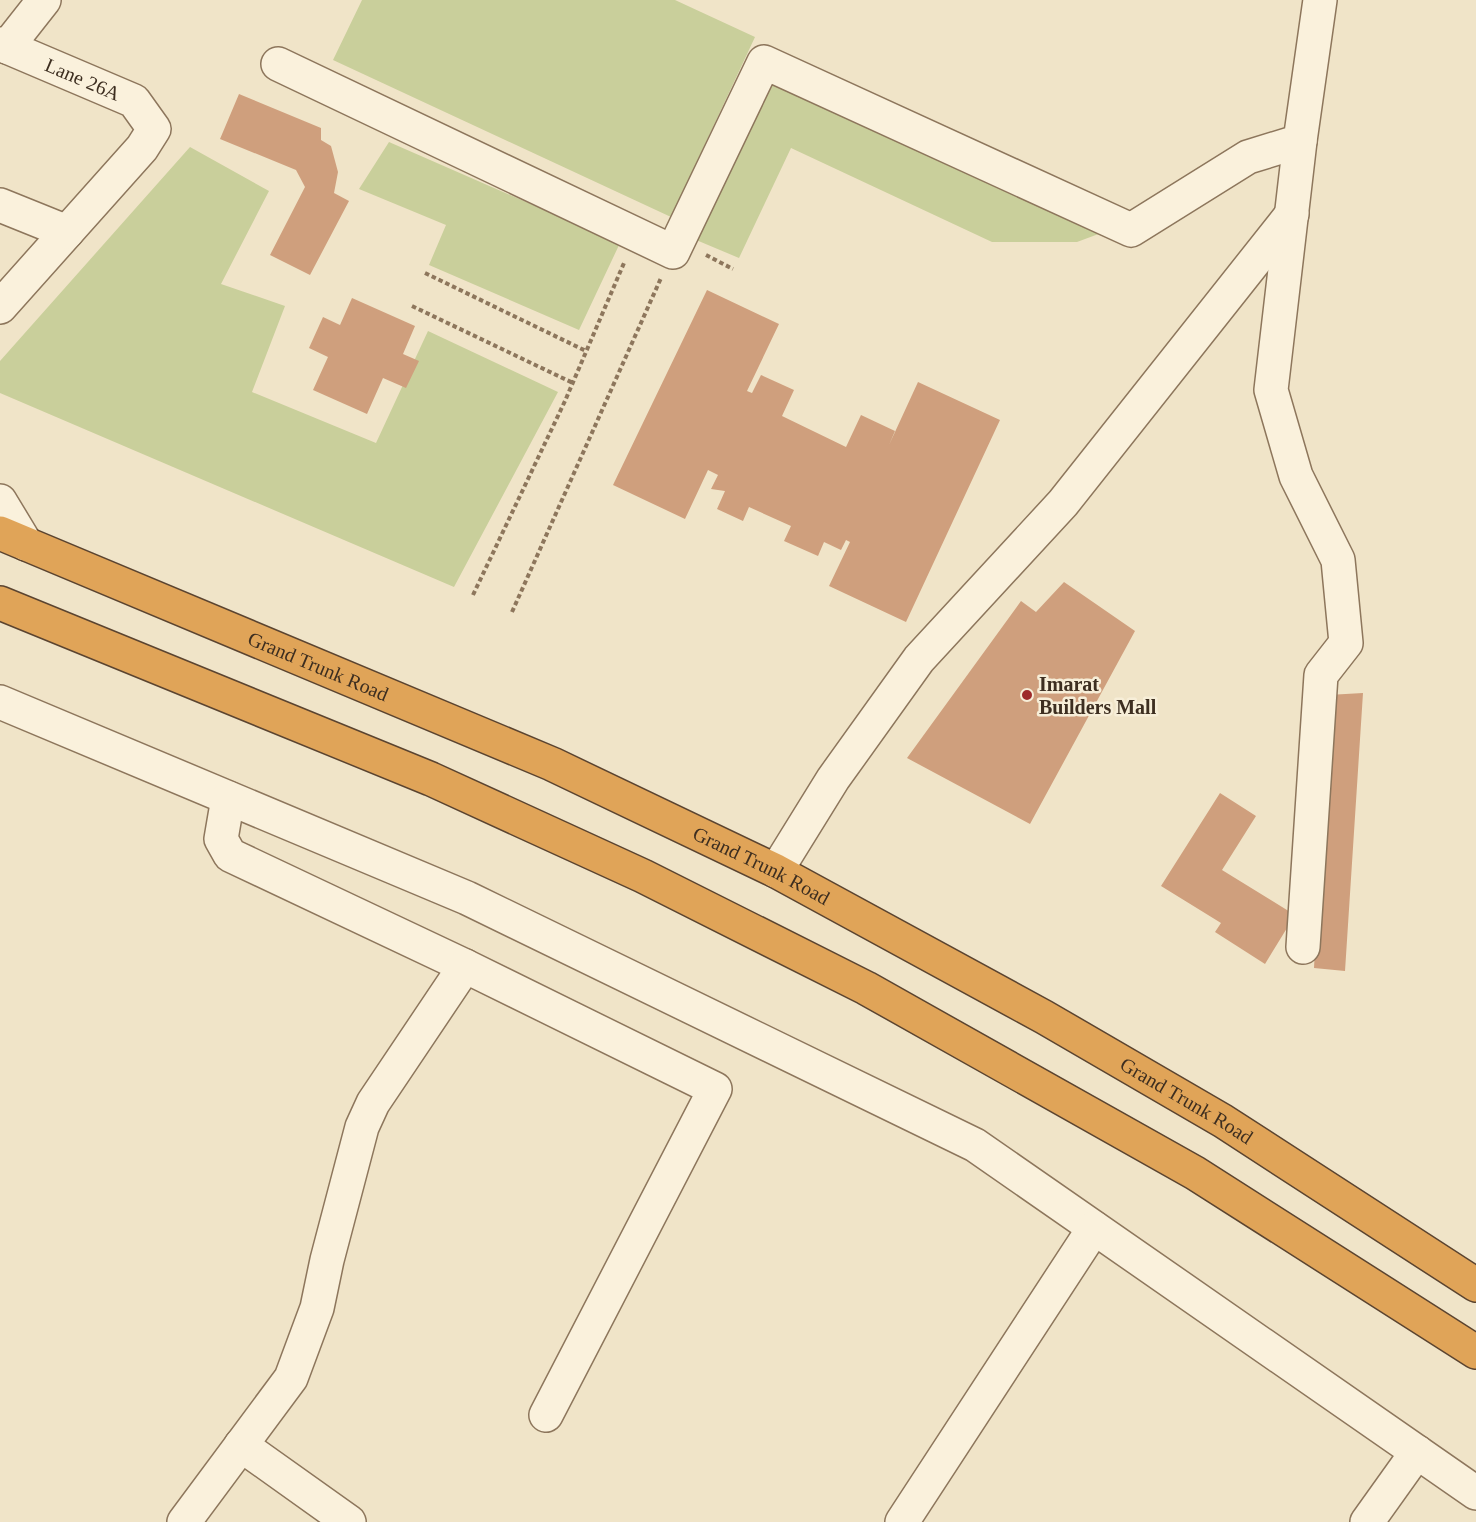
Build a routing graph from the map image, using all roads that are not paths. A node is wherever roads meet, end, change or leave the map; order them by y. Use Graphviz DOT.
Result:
graph roads {
  1 [pos="44,0"];
  2 [pos="1320,0"];
  3 [pos="3,46"];
  4 [pos="278,64"];
  5 [pos="1300,141"];
  6 [pos="0,205"];
  7 [pos="1292,214"];
  8 [pos="67,232"];
  9 [pos="0,307"];
  10 [pos="0,501"];
  11 [pos="13,539"];
  12 [pos="0,603"];
  13 [pos="0,702"];
  14 [pos="228,798"];
  15 [pos="776,872"];
  16 [pos="1303,947"];
  17 [pos="465,966"];
  18 [pos="1094,1228"];
  19 [pos="1476,1285"];
  20 [pos="1476,1352"];
  21 [pos="546,1415"];
  22 [pos="240,1445"];
  23 [pos="1417,1452"];
  24 [pos="1476,1492"];
  25 [pos="184,1522"];
  26 [pos="349,1522"];
  27 [pos="902,1522"];
  28 [pos="1367,1522"];
  1 -- 3 [label="street"];
  2 -- 5 [label="street"];
  3 -- 8 [label="street, Lane 26A"];
  4 -- 5 [label="street"];
  5 -- 7 [label="street"];
  6 -- 8 [label="street"];
  7 -- 15 [label="street"];
  7 -- 16 [label="street"];
  8 -- 9 [label="street"];
  10 -- 11 [label="street"];
  11 -- 15 [label="highway, Grand Trunk Road"];
  12 -- 20 [label="highway"];
  13 -- 14 [label="street"];
  14 -- 17 [label="street"];
  14 -- 18 [label="street"];
  15 -- 19 [label="highway, Grand Trunk Road"];
  17 -- 21 [label="street"];
  17 -- 22 [label="street"];
  18 -- 23 [label="street"];
  18 -- 27 [label="street"];
  22 -- 25 [label="street"];
  22 -- 26 [label="street"];
  23 -- 24 [label="street"];
  23 -- 28 [label="street"];
}
